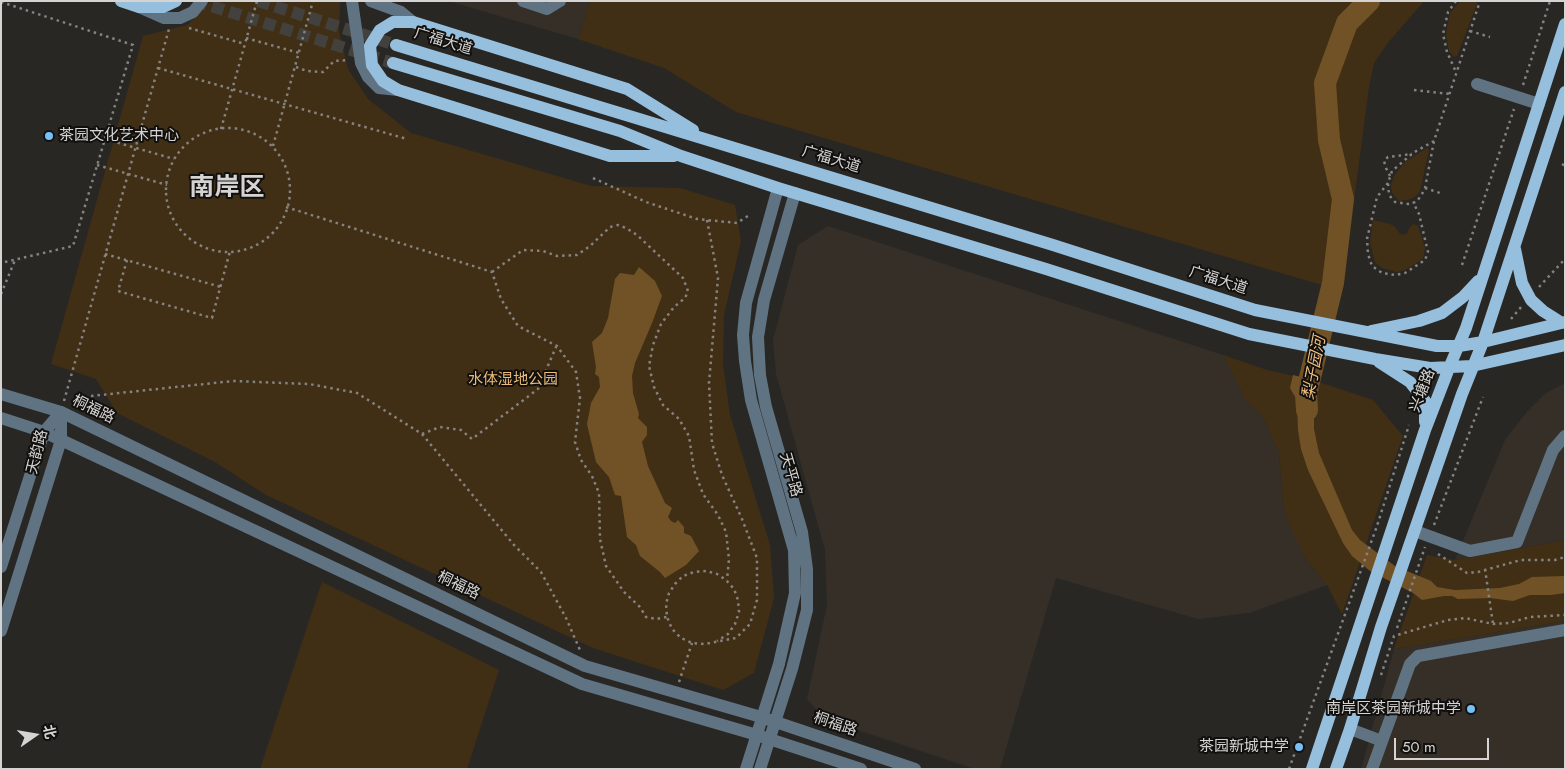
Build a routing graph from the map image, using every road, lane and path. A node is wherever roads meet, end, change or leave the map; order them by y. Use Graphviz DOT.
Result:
graph roads {
  1 [pos="121,1"];
  2 [pos="176,1"];
  3 [pos="202,1"];
  4 [pos="257,1"];
  5 [pos="314,1"];
  6 [pos="352,1"];
  7 [pos="371,1"];
  8 [pos="523,1"];
  9 [pos="560,1"];
  10 [pos="1456,1"];
  11 [pos="1480,1"];
  12 [pos="1550,1"];
  13 [pos="1,2"];
  14 [pos="139,7"];
  15 [pos="172,17"];
  16 [pos="413,22"];
  17 [pos="1565,24"];
  18 [pos="189,28"];
  19 [pos="1470,31"];
  20 [pos="1490,37"];
  21 [pos="246,38"];
  22 [pos="245,44"];
  23 [pos="396,45"];
  24 [pos="299,53"];
  25 [pos="349,60"];
  26 [pos="393,63"];
  27 [pos="295,67"];
  28 [pos="158,68"];
  29 [pos="1456,74"];
  30 [pos="1477,84"];
  31 [pos="232,89"];
  32 [pos="398,90"];
  33 [pos="1414,90"];
  34 [pos="1565,92"];
  35 [pos="1450,94"];
  36 [pos="1518,98"];
  37 [pos="284,104"];
  38 [pos="1539,104"];
  39 [pos="221,129"];
  40 [pos="705,138"];
  41 [pos="105,139"];
  42 [pos="408,140"];
  43 [pos="1434,141"];
  44 [pos="273,146"];
  45 [pos="135,148"];
  46 [pos="1413,153"];
  47 [pos="680,156"];
  48 [pos="174,158"];
  49 [pos="97,165"];
  50 [pos="128,174"];
  51 [pos="1390,176"];
  52 [pos="593,178"];
  53 [pos="1388,183"];
  54 [pos="166,185"];
  55 [pos="778,188"];
  56 [pos="1425,188"];
  57 [pos="1440,192"];
  58 [pos="795,193"];
  59 [pos="1413,202"];
  60 [pos="286,207"];
  61 [pos="751,214"];
  62 [pos="707,220"];
  63 [pos="1514,247"];
  64 [pos="230,251"];
  65 [pos="105,254"];
  66 [pos="15,259"];
  67 [pos="127,260"];
  68 [pos="1,263"];
  69 [pos="1462,265"];
  70 [pos="492,272"];
  71 [pos="1482,277"];
  72 [pos="221,287"];
  73 [pos="1,294"];
  74 [pos="1564,322"];
  75 [pos="1364,332"];
  76 [pos="1483,342"];
  77 [pos="1565,345"];
  78 [pos="557,346"];
  79 [pos="1459,346"];
  80 [pos="1375,359"];
  81 [pos="1472,366"];
  82 [pos="1449,368"];
  83 [pos="1,394"];
  84 [pos="91,396"];
  85 [pos="1483,397"];
  86 [pos="61,412"];
  87 [pos="1,418"];
  88 [pos="1409,425"];
  89 [pos="1425,430"];
  90 [pos="44,432"];
  91 [pos="422,434"];
  92 [pos="1565,436"];
  93 [pos="61,440"];
  94 [pos="1414,535"];
  95 [pos="1427,541"];
  96 [pos="1433,551"];
  97 [pos="1565,557"];
  98 [pos="1,567"];
  99 [pos="1485,569"];
  100 [pos="726,580"];
  101 [pos="1565,615"];
  102 [pos="667,617"];
  103 [pos="1493,624"];
  104 [pos="1397,628"];
  105 [pos="1,630"];
  106 [pos="1565,630"];
  107 [pos="1394,636"];
  108 [pos="717,641"];
  109 [pos="692,643"];
  110 [pos="580,650"];
  111 [pos="679,682"];
  112 [pos="762,717"];
  113 [pos="774,722"];
  114 [pos="1350,729"];
  115 [pos="763,736"];
  116 [pos="1382,741"];
  117 [pos="746,769"];
  118 [pos="760,769"];
  119 [pos="861,769"];
  120 [pos="916,769"];
  121 [pos="1289,769"];
  122 [pos="1312,769"];
  123 [pos="1336,769"];
  124 [pos="1372,769"];
  1 -- 14 [label="main road"];
  2 -- 14 [label="main road"];
  3 -- 15 [label="street"];
  4 -- 21 [label="path"];
  5 -- 24 [label="path"];
  6 -- 32 [label="street"];
  7 -- 16 [label="street"];
  8 -- 9 [label="street"];
  10 -- 29 [label="path"];
  11 -- 19 [label="path"];
  12 -- 36 [label="path"];
  13 -- 41 [label="path"];
  14 -- 15 [label="street"];
  15 -- 28 [label="path"];
  16 -- 32 [label="main road"];
  16 -- 40 [label="main road"];
  17 -- 38 [label="main road, 兴塘路"];
  18 -- 22 [label="path"];
  19 -- 20 [label="path"];
  19 -- 29 [label="path"];
  21 -- 22 [label="path"];
  21 -- 24 [label="path"];
  22 -- 31 [label="path"];
  23 -- 40 [label="main road, 广福大道"];
  24 -- 27 [label="path"];
  25 -- 27 [label="path"];
  26 -- 47 [label="main road"];
  27 -- 37 [label="path"];
  28 -- 31 [label="path"];
  28 -- 45 [label="path"];
  29 -- 35 [label="path"];
  30 -- 36 [label="street"];
  31 -- 37 [label="path"];
  31 -- 39 [label="path"];
  32 -- 47 [label="main road"];
  33 -- 35 [label="path"];
  34 -- 63 [label="main road"];
  35 -- 43 [label="path"];
  36 -- 38 [label="street"];
  36 -- 69 [label="path"];
  37 -- 42 [label="path"];
  37 -- 44 [label="path"];
  38 -- 71 [label="main road, 兴塘路"];
  39 -- 44 [label="path"];
  39 -- 48 [label="path"];
  40 -- 75 [label="main road, 广福大道"];
  41 -- 45 [label="path"];
  41 -- 49 [label="path"];
  43 -- 46 [label="path"];
  43 -- 56 [label="path"];
  44 -- 60 [label="path"];
  45 -- 48 [label="path"];
  45 -- 50 [label="path"];
  46 -- 51 [label="path"];
  46 -- 51 [label="path"];
  47 -- 55 [label="main road"];
  48 -- 54 [label="path"];
  49 -- 50 [label="path"];
  49 -- 66 [label="path"];
  50 -- 54 [label="path"];
  50 -- 65 [label="path"];
  51 -- 53 [label="path"];
  52 -- 62 [label="path"];
  53 -- 59 [label="path"];
  53 -- 59 [label="path"];
  54 -- 64 [label="path"];
  55 -- 58 [label="main road"];
  55 -- 112 [label="street, 天平路"];
  56 -- 57 [label="path"];
  56 -- 59 [label="path"];
  58 -- 80 [label="main road"];
  58 -- 113 [label="street, 天平路"];
  60 -- 64 [label="path"];
  60 -- 70 [label="path"];
  61 -- 62 [label="path"];
  62 -- 108 [label="path"];
  63 -- 74 [label="main road"];
  63 -- 76 [label="main road"];
  64 -- 72 [label="path"];
  65 -- 67 [label="path"];
  65 -- 86 [label="path"];
  66 -- 68 [label="path"];
  66 -- 73 [label="path"];
  67 -- 72 [label="path"];
  67 -- 72 [label="path"];
  70 -- 78 [label="path"];
  70 -- 100 [label="path"];
  71 -- 75 [label="main road"];
  71 -- 79 [label="main road, 兴塘路"];
  74 -- 76 [label="main road"];
  75 -- 79 [label="main road"];
  76 -- 79 [label="main road"];
  76 -- 81 [label="main road"];
  77 -- 81 [label="main road"];
  78 -- 91 [label="path"];
  78 -- 102 [label="path"];
  79 -- 82 [label="main road, 兴塘路"];
  80 -- 82 [label="main road"];
  80 -- 89 [label="main road"];
  81 -- 82 [label="main road"];
  81 -- 94 [label="main road"];
  82 -- 89 [label="main road, 兴塘路"];
  83 -- 86 [label="street, 桐福路"];
  84 -- 91 [label="path"];
  85 -- 95 [label="path"];
  86 -- 90 [label="street, 天韵路"];
  86 -- 93 [label="street, 天韵路"];
  86 -- 112 [label="street, 桐福路"];
  87 -- 90 [label="street"];
  88 -- 121 [label="path"];
  89 -- 122 [label="main road, 兴塘路"];
  90 -- 93 [label="street"];
  90 -- 98 [label="street, 天韵路"];
  91 -- 110 [label="path"];
  92 -- 95 [label="street"];
  93 -- 105 [label="street, 天韵路"];
  93 -- 115 [label="street"];
  94 -- 95 [label="street"];
  94 -- 114 [label="main road"];
  95 -- 104 [label="path"];
  96 -- 99 [label="path"];
  97 -- 99 [label="path"];
  99 -- 103 [label="path"];
  100 -- 102 [label="path"];
  100 -- 108 [label="path"];
  101 -- 103 [label="path"];
  102 -- 109 [label="path"];
  103 -- 107 [label="path"];
  106 -- 116 [label="street"];
  108 -- 109 [label="path"];
  109 -- 111 [label="path"];
  112 -- 113 [label="street, 桐福路"];
  112 -- 115 [label="street, 天平路"];
  113 -- 115 [label="street, 天平路"];
  113 -- 120 [label="street, 桐福路"];
  114 -- 116 [label="street"];
  114 -- 123 [label="main road"];
  115 -- 117 [label="street, 天平路"];
  115 -- 118 [label="street, 天平路"];
  115 -- 119 [label="street"];
  116 -- 124 [label="street"];
}
